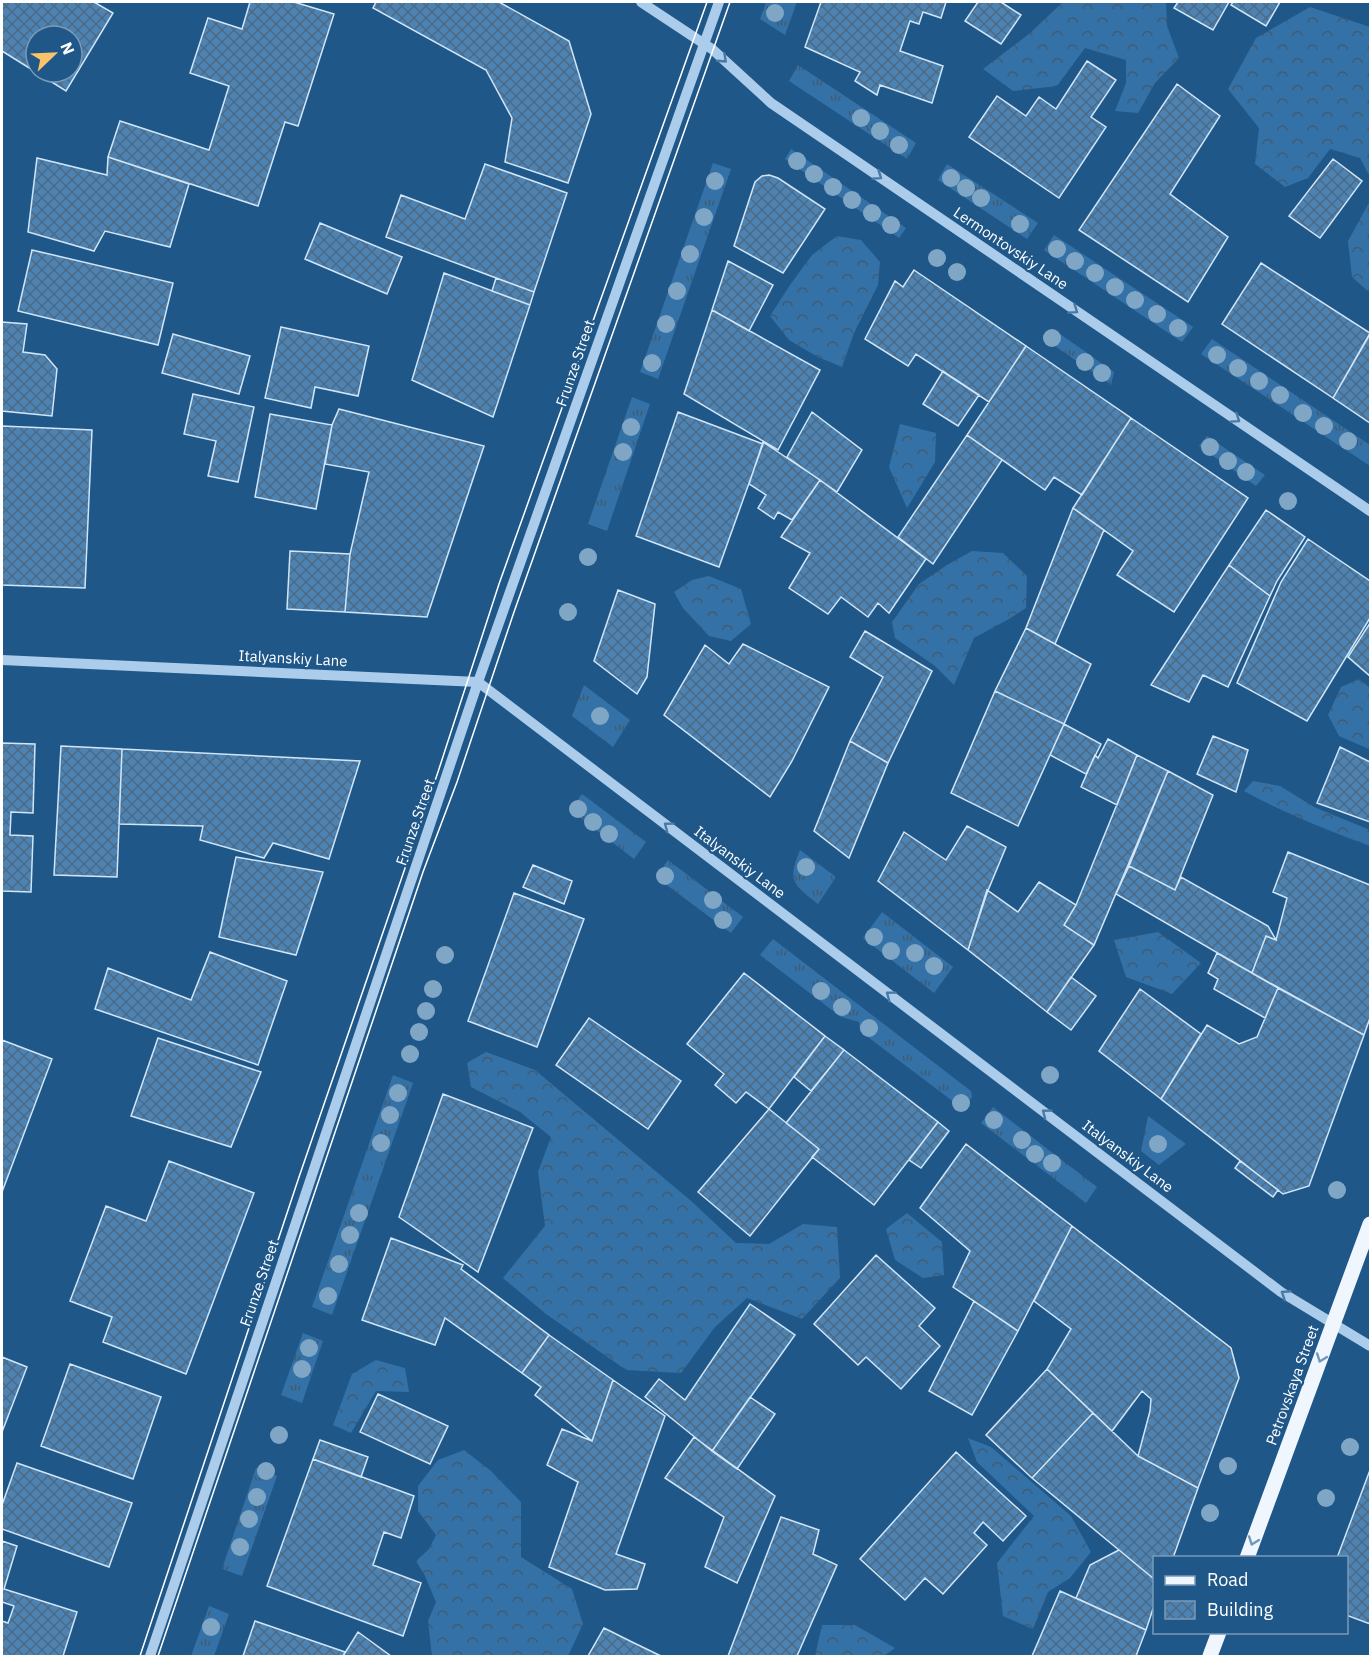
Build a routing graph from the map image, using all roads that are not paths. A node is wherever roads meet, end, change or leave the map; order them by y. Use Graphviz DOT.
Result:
graph roads {
  1 [pos="641,2"];
  2 [pos="719,2"];
  3 [pos="704,43"];
  4 [pos="1371,511"];
  5 [pos="2,660"];
  6 [pos="478,682"];
  7 [pos="1371,1224"];
  8 [pos="1333,1324"];
  9 [pos="1371,1346"];
  10 [pos="1247,1556"];
  11 [pos="1218,1634"];
  12 [pos="150,1656"];
  13 [pos="1210,1656"];
  1 -- 3 [label="street, Lermontovskiy Lane"];
  2 -- 3 [label="street, Frunze Street"];
  3 -- 4 [label="street, Lermontovskiy Lane, one-way"];
  3 -- 6 [label="street, Frunze Street"];
  5 -- 6 [label="street, Italyanskiy Lane"];
  8 -- 6 [label="street, Italyanskiy Lane, one-way"];
  6 -- 12 [label="street, Frunze Street"];
  7 -- 8 [label="main road, Petrovskaya Street"];
  8 -- 9 [label="street, Italyanskiy Lane"];
  8 -- 10 [label="main road, Petrovskaya Street, one-way"];
  11 -- 13 [label="main road"];
}
